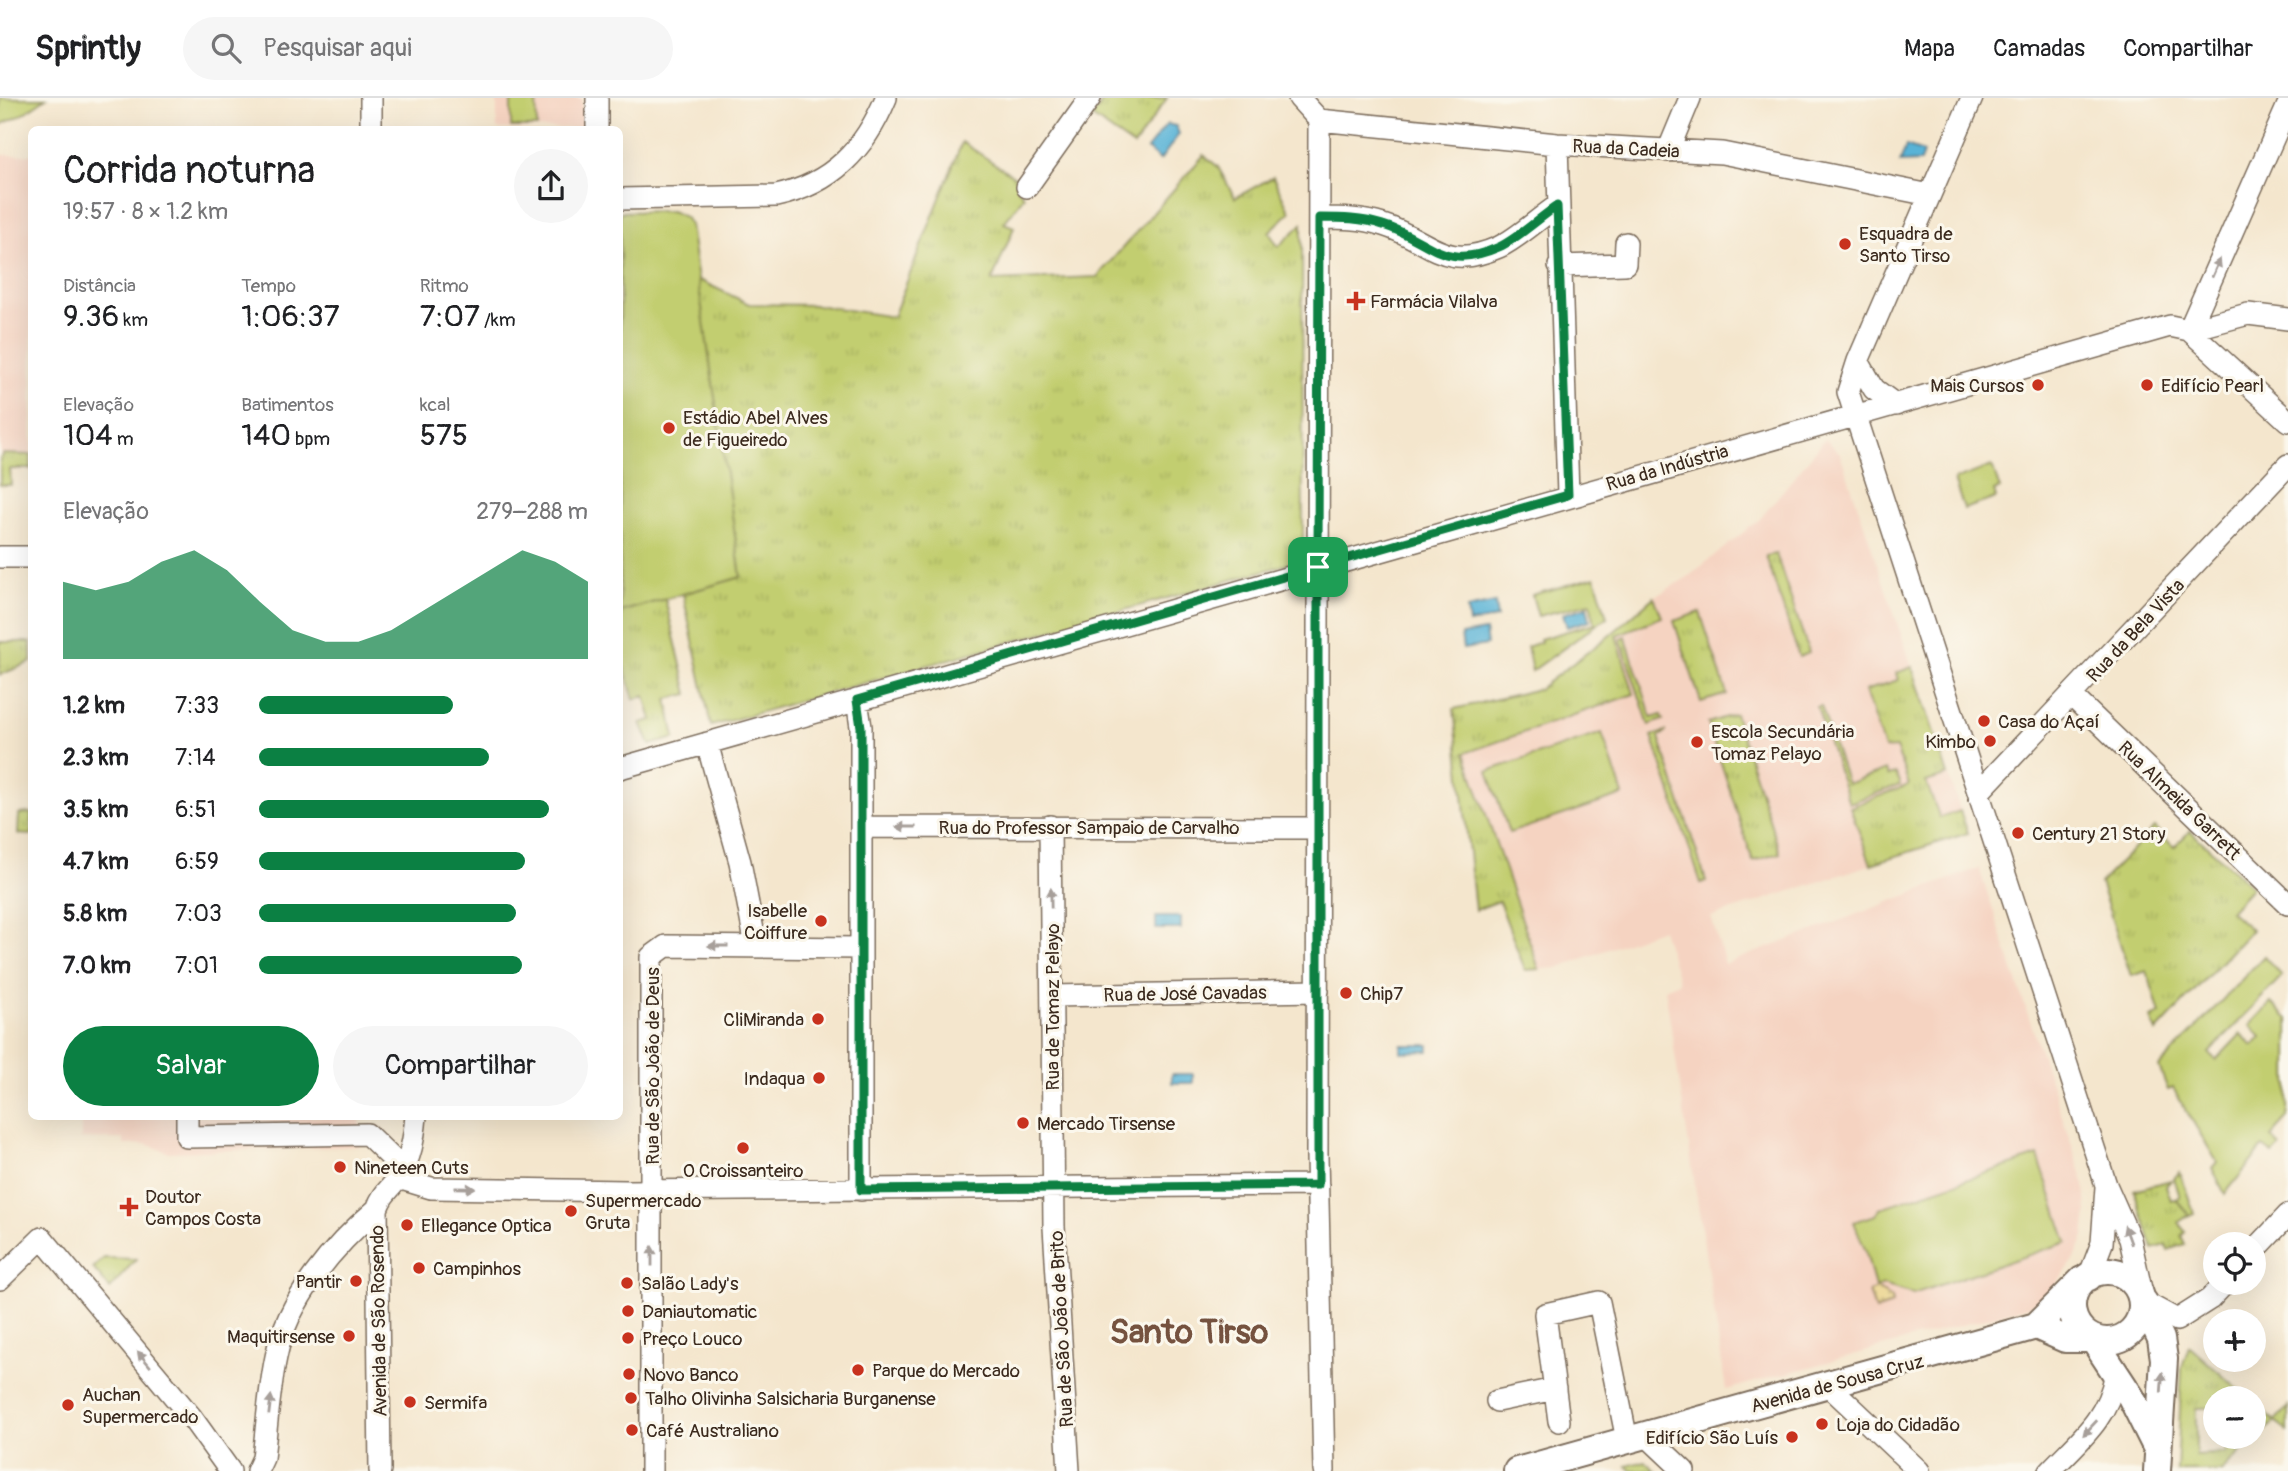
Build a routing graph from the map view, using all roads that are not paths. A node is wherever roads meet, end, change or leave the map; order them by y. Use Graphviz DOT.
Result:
graph roads {
  1 [pos="371,98"];
  2 [pos="597,98"];
  3 [pos="886,98"];
  4 [pos="1090,98"];
  5 [pos="1299,98"];
  6 [pos="1690,98"];
  7 [pos="1972,98"];
  8 [pos="2288,105"];
  9 [pos="1319,120"];
  10 [pos="371,126"];
  11 [pos="597,126"];
  12 [pos="1557,144"];
  13 [pos="1668,151"];
  14 [pos="1027,187"];
  15 [pos="1930,195"];
  16 [pos="623,199"];
  17 [pos="1557,206"];
  18 [pos="1319,218"];
  19 [pos="1626,243"];
  20 [pos="1559,267"];
  21 [pos="2288,319"];
  22 [pos="2189,330"];
  23 [pos="1858,360"];
  24 [pos="1896,405"];
  25 [pos="1853,416"];
  26 [pos="2288,421"];
  27 [pos="2288,465"];
  28 [pos="1568,495"];
  29 [pos="0,557"];
  30 [pos="28,557"];
  31 [pos="1318,567"];
  32 [pos="2073,697"];
  33 [pos="857,700"];
  34 [pos="708,743"];
  35 [pos="623,767"];
  36 [pos="1979,792"];
  37 [pos="1050,826"];
  38 [pos="861,827"];
  39 [pos="1317,828"];
  40 [pos="2288,904"];
  41 [pos="756,946"];
  42 [pos="860,948"];
  43 [pos="1318,991"];
  44 [pos="1052,996"];
  45 [pos="187,1120"];
  46 [pos="416,1120"];
  47 [pos="341,1126"];
  48 [pos="400,1173"];
  49 [pos="1318,1185"];
  50 [pos="2106,1185"];
  51 [pos="1053,1187"];
  52 [pos="861,1190"];
  53 [pos="652,1191"];
  54 [pos="377,1209"];
  55 [pos="2288,1214"];
  56 [pos="2266,1238"];
  57 [pos="0,1279"];
  58 [pos="2082,1282"];
  59 [pos="2142,1295"];
  60 [pos="2214,1295"];
  61 [pos="2036,1326"];
  62 [pos="2093,1339"];
  63 [pos="2115,1377"];
  64 [pos="1828,1385"];
  65 [pos="1555,1389"];
  66 [pos="1497,1401"];
  67 [pos="1559,1421"];
  68 [pos="1637,1438"];
  69 [pos="2157,1461"];
  70 [pos="230,1471"];
  71 [pos="257,1471"];
  72 [pos="380,1471"];
  73 [pos="651,1471"];
  74 [pos="1069,1471"];
  75 [pos="1324,1471"];
  76 [pos="1517,1471"];
  77 [pos="1684,1471"];
  78 [pos="1919,1471"];
  79 [pos="2050,1471"];
  1 -- 10 [label="street"];
  2 -- 11 [label="street"];
  3 -- 16 [label="street"];
  4 -- 14 [label="street"];
  5 -- 9 [label="street"];
  6 -- 13 [label="street"];
  7 -- 15 [label="street"];
  22 -- 8 [label="street, one-way"];
  9 -- 12 [label="street, Rua da Cadeia"];
  9 -- 18 [label="street"];
  12 -- 13 [label="street, Rua da Cadeia"];
  12 -- 17 [label="street"];
  13 -- 15 [label="street, Rua da Cadeia"];
  15 -- 23 [label="street"];
  17 -- 18 [label="street"];
  17 -- 20 [label="street"];
  18 -- 31 [label="street"];
  19 -- 20 [label="street"];
  20 -- 28 [label="street"];
  21 -- 22 [label="street, Rua da Indústria"];
  22 -- 24 [label="street, Rua da Indústria"];
  22 -- 26 [label="street"];
  23 -- 24 [label="street"];
  23 -- 25 [label="street"];
  24 -- 25 [label="street, Rua da Indústria"];
  25 -- 28 [label="street, Rua da Indústria"];
  25 -- 36 [label="street"];
  27 -- 32 [label="street, Rua da Bela Vista"];
  28 -- 31 [label="street, Rua da Indústria"];
  29 -- 30 [label="street"];
  31 -- 33 [label="street, Rua da Indústria"];
  31 -- 39 [label="street"];
  32 -- 36 [label="street, Rua da Bela Vista"];
  32 -- 40 [label="street, Rua Almeida Garrett"];
  33 -- 34 [label="street, Rua da Indústria"];
  33 -- 38 [label="street"];
  34 -- 35 [label="street, Rua da Indústria"];
  34 -- 41 [label="street"];
  36 -- 50 [label="street"];
  37 -- 38 [label="street, Rua do Professor Sampaio de Carvalho, one-way"];
  37 -- 39 [label="street, Rua do Professor Sampaio de Carvalho"];
  44 -- 37 [label="street, Rua de Tomaz Pelayo, one-way"];
  38 -- 42 [label="street"];
  39 -- 43 [label="street"];
  41 -- 42 [label="street, Rua de São João de Deus"];
  41 -- 53 [label="street, Rua de São João de Deus, one-way"];
  42 -- 52 [label="street"];
  43 -- 44 [label="street, Rua de José Cavadas"];
  43 -- 49 [label="street"];
  44 -- 51 [label="street, Rua de Tomaz Pelayo"];
  45 -- 47 [label="street"];
  46 -- 48 [label="street, Avenida de São Rosendo"];
  47 -- 48 [label="street"];
  48 -- 53 [label="street, one-way"];
  48 -- 54 [label="street, Avenida de São Rosendo"];
  49 -- 51 [label="street"];
  49 -- 75 [label="street"];
  50 -- 58 [label="street"];
  59 -- 50 [label="street, one-way"];
  51 -- 52 [label="street"];
  51 -- 74 [label="street, Rua de São João de Brito"];
  52 -- 53 [label="street"];
  73 -- 53 [label="street, Rua de São João de Deus, one-way"];
  71 -- 54 [label="street, one-way"];
  54 -- 72 [label="street, Avenida de São Rosendo"];
  55 -- 56 [label="street"];
  70 -- 57 [label="street, one-way"];
  58 -- 59 [label="main road"];
  58 -- 61 [label="street"];
  58 -- 62 [label="main road"];
  59 -- 60 [label="street"];
  59 -- 62 [label="main road"];
  69 -- 59 [label="main road, one-way"];
  61 -- 62 [label="main road"];
  61 -- 64 [label="main road, Avenida de Sousa Cruz"];
  62 -- 63 [label="main road"];
  63 -- 69 [label="main road"];
  63 -- 79 [label="street, one-way"];
  64 -- 68 [label="main road, Avenida de Sousa Cruz"];
  64 -- 78 [label="street"];
  65 -- 66 [label="street"];
  65 -- 67 [label="street"];
  65 -- 68 [label="street"];
  68 -- 76 [label="main road, Avenida de Sousa Cruz"];
  68 -- 77 [label="street"];
}
